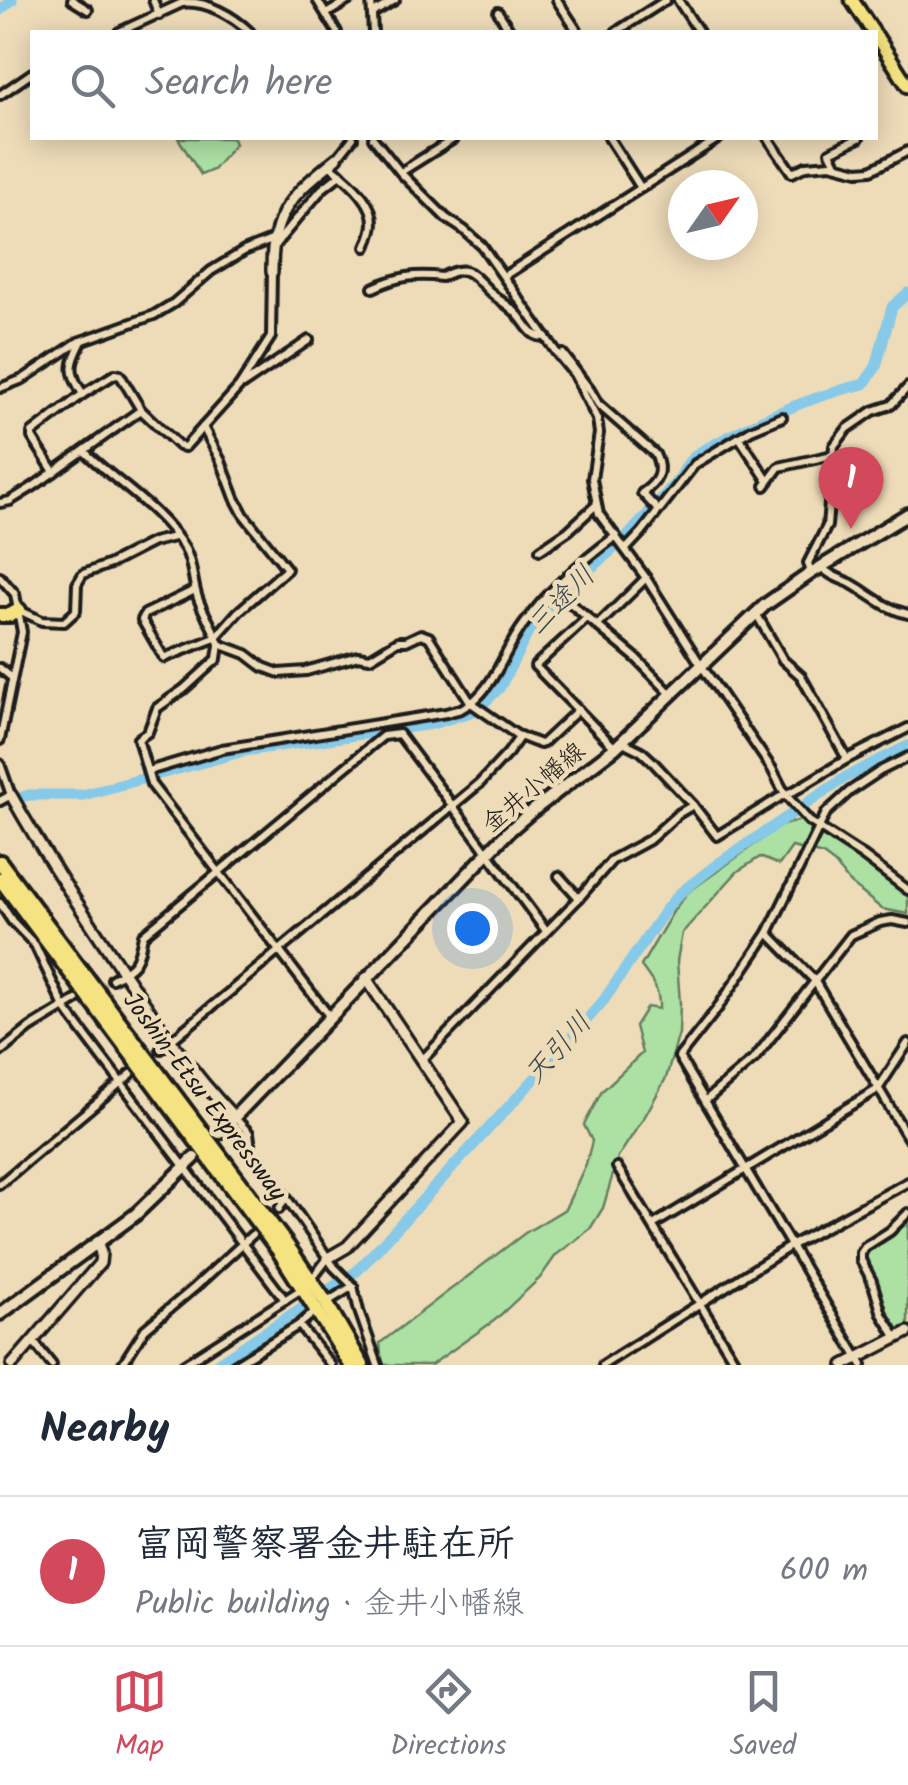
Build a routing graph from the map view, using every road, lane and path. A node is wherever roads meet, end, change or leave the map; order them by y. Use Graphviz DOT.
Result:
graph roads {
  1 [pos="72,0"];
  2 [pos="154,0"];
  3 [pos="317,0"];
  4 [pos="349,0"];
  5 [pos="371,0"];
  6 [pos="396,0"];
  7 [pos="557,0"];
  8 [pos="666,0"];
  9 [pos="678,0"];
  10 [pos="852,0"];
  11 [pos="193,1"];
  12 [pos="177,3"];
  13 [pos="88,10"];
  14 [pos="372,12"];
  15 [pos="498,12"];
  16 [pos="326,14"];
  17 [pos="160,15"];
  18 [pos="124,30"];
  19 [pos="248,30"];
  20 [pos="336,30"];
  21 [pos="373,30"];
  22 [pos="510,30"];
  23 [pos="577,30"];
  24 [pos="619,30"];
  25 [pos="698,30"];
  26 [pos="871,30"];
  27 [pos="878,40"];
  28 [pos="30,74"];
  29 [pos="908,86"];
  30 [pos="0,95"];
  31 [pos="351,140"];
  32 [pos="375,140"];
  33 [pos="452,140"];
  34 [pos="609,140"];
  35 [pos="716,140"];
  36 [pos="769,140"];
  37 [pos="836,140"];
  38 [pos="854,140"];
  39 [pos="840,146"];
  40 [pos="908,151"];
  41 [pos="333,162"];
  42 [pos="837,166"];
  43 [pos="401,173"];
  44 [pos="341,174"];
  45 [pos="642,188"];
  46 [pos="272,244"];
  47 [pos="366,247"];
  48 [pos="272,272"];
  49 [pos="504,276"];
  50 [pos="373,288"];
  51 [pos="546,338"];
  52 [pos="309,340"];
  53 [pos="82,341"];
  54 [pos="559,349"];
  55 [pos="239,387"];
  56 [pos="908,387"];
  57 [pos="0,388"];
  58 [pos="83,394"];
  59 [pos="141,410"];
  60 [pos="782,418"];
  61 [pos="204,428"];
  62 [pos="740,437"];
  63 [pos="84,451"];
  64 [pos="832,455"];
  65 [pos="54,472"];
  66 [pos="0,503"];
  67 [pos="596,505"];
  68 [pos="658,510"];
  69 [pos="908,514"];
  70 [pos="616,536"];
  71 [pos="176,537"];
  72 [pos="626,548"];
  73 [pos="540,550"];
  74 [pos="816,570"];
  75 [pos="0,577"];
  76 [pos="646,578"];
  77 [pos="195,590"];
  78 [pos="570,603"];
  79 [pos="19,610"];
  80 [pos="0,613"];
  81 [pos="756,614"];
  82 [pos="908,614"];
  83 [pos="587,618"];
  84 [pos="597,626"];
  85 [pos="217,641"];
  86 [pos="701,665"];
  87 [pos="0,668"];
  88 [pos="12,678"];
  89 [pos="670,694"];
  90 [pos="472,703"];
  91 [pos="578,710"];
  92 [pos="908,728"];
  93 [pos="520,736"];
  94 [pos="0,740"];
  95 [pos="618,744"];
  96 [pos="908,756"];
  97 [pos="847,760"];
  98 [pos="0,764"];
  99 [pos="148,771"];
  100 [pos="785,794"];
  101 [pos="11,795"];
  102 [pos="0,801"];
  103 [pos="693,805"];
  104 [pos="453,806"];
  105 [pos="819,827"];
  106 [pos="488,852"];
  107 [pos="0,859"];
  108 [pos="219,872"];
  109 [pos="559,876"];
  110 [pos="0,879"];
  111 [pos="0,889"];
  112 [pos="908,890"];
  113 [pos="579,898"];
  114 [pos="0,903"];
  115 [pos="908,923"];
  116 [pos="546,930"];
  117 [pos="768,933"];
  118 [pos="279,950"];
  119 [pos="57,955"];
  120 [pos="124,973"];
  121 [pos="366,978"];
  122 [pos="112,979"];
  123 [pos="814,980"];
  124 [pos="76,1000"];
  125 [pos="64,1007"];
  126 [pos="330,1018"];
  127 [pos="170,1042"];
  128 [pos="908,1043"];
  129 [pos="161,1049"];
  130 [pos="0,1052"];
  131 [pos="421,1061"];
  132 [pos="131,1074"];
  133 [pos="122,1082"];
  134 [pos="878,1088"];
  135 [pos="706,1100"];
  136 [pos="234,1117"];
  137 [pos="219,1132"];
  138 [pos="908,1138"];
  139 [pos="190,1162"];
  140 [pos="617,1166"];
  141 [pos="746,1168"];
  142 [pos="908,1182"];
  143 [pos="0,1184"];
  144 [pos="286,1197"];
  145 [pos="278,1209"];
  146 [pos="908,1213"];
  147 [pos="653,1225"];
  148 [pos="252,1235"];
  149 [pos="97,1243"];
  150 [pos="244,1244"];
  151 [pos="792,1245"];
  152 [pos="328,1258"];
  153 [pos="307,1285"];
  154 [pos="353,1286"];
  155 [pos="285,1300"];
  156 [pos="699,1302"];
  157 [pos="321,1305"];
  158 [pos="0,1314"];
  159 [pos="299,1325"];
  160 [pos="908,1332"];
  161 [pos="897,1338"];
  162 [pos="33,1341"];
  163 [pos="860,1361"];
  164 [pos="12,1365"];
  165 [pos="52,1365"];
  166 [pos="122,1365"];
  167 [pos="183,1365"];
  168 [pos="234,1365"];
  169 [pos="331,1365"];
  170 [pos="351,1365"];
  171 [pos="362,1365"];
  172 [pos="378,1365"];
  173 [pos="603,1365"];
  174 [pos="737,1365"];
  175 [pos="844,1365"];
  1 -- 13 [label="street"];
  2 -- 17 [label="street"];
  3 -- 16 [label="street"];
  4 -- 16 [label="street"];
  5 -- 14 [label="street"];
  6 -- 14 [label="street"];
  7 -- 23 [label="street"];
  8 -- 24 [label="street"];
  9 -- 25 [label="street"];
  10 -- 26 [label="highway"];
  11 -- 12 [label="street"];
  11 -- 19 [label="street"];
  12 -- 17 [label="street"];
  14 -- 21 [label="street"];
  15 -- 22 [label="street"];
  16 -- 20 [label="street"];
  17 -- 18 [label="street"];
  27 -- 29 [label="highway"];
  28 -- 30 [label="street"];
  31 -- 41 [label="street"];
  32 -- 43 [label="street"];
  33 -- 43 [label="street"];
  34 -- 45 [label="street"];
  35 -- 45 [label="street"];
  36 -- 42 [label="street"];
  37 -- 39 [label="street"];
  38 -- 39 [label="street"];
  39 -- 42 [label="street"];
  40 -- 42 [label="street"];
  41 -- 44 [label="street"];
  41 -- 46 [label="street"];
  43 -- 49 [label="street"];
  44 -- 46 [label="street"];
  44 -- 47 [label="street"];
  45 -- 49 [label="street"];
  46 -- 48 [label="street"];
  46 -- 53 [label="street"];
  48 -- 55 [label="street"];
  49 -- 51 [label="street"];
  50 -- 51 [label="street"];
  51 -- 67 [label="street"];
  52 -- 55 [label="street"];
  53 -- 57 [label="street"];
  53 -- 58 [label="street"];
  54 -- 68 [label="street"];
  55 -- 61 [label="street"];
  56 -- 64 [label="street"];
  58 -- 59 [label="street"];
  58 -- 65 [label="street"];
  59 -- 61 [label="street"];
  59 -- 63 [label="street"];
  60 -- 62 [label="street"];
  61 -- 85 [label="street"];
  62 -- 64 [label="street"];
  62 -- 68 [label="street"];
  63 -- 65 [label="street"];
  63 -- 71 [label="street"];
  64 -- 74 [label="street"];
  65 -- 66 [label="street"];
  67 -- 70 [label="street"];
  67 -- 73 [label="street"];
  68 -- 72 [label="street"];
  69 -- 74 [label="main road, 金井小幡線"];
  70 -- 72 [label="street"];
  70 -- 90 [label="street"];
  71 -- 77 [label="street"];
  71 -- 79 [label="street"];
  72 -- 76 [label="street"];
  74 -- 81 [label="main road, 金井小幡線"];
  74 -- 82 [label="street"];
  75 -- 79 [label="street"];
  76 -- 84 [label="street"];
  76 -- 86 [label="street"];
  77 -- 85 [label="street"];
  77 -- 85 [label="street"];
  78 -- 83 [label="street"];
  79 -- 80 [label="highway"];
  79 -- 88 [label="street"];
  81 -- 86 [label="main road, 金井小幡線"];
  81 -- 97 [label="street"];
  83 -- 84 [label="street"];
  83 -- 91 [label="street"];
  84 -- 89 [label="street"];
  85 -- 90 [label="street"];
  85 -- 99 [label="street"];
  86 -- 89 [label="main road, 金井小幡線"];
  86 -- 100 [label="street"];
  87 -- 88 [label="street"];
  88 -- 94 [label="street"];
  89 -- 95 [label="main road, 金井小幡線"];
  90 -- 93 [label="street"];
  90 -- 99 [label="street"];
  91 -- 93 [label="street"];
  91 -- 95 [label="street"];
  92 -- 97 [label="street"];
  93 -- 104 [label="street"];
  95 -- 103 [label="street"];
  95 -- 106 [label="main road, 金井小幡線"];
  96 -- 105 [label="street"];
  97 -- 100 [label="street"];
  98 -- 101 [label="street"];
  99 -- 108 [label="street"];
  100 -- 103 [label="street"];
  100 -- 105 [label="street"];
  101 -- 102 [label="street"];
  101 -- 120 [label="street"];
  103 -- 113 [label="street"];
  104 -- 106 [label="street"];
  104 -- 108 [label="street"];
  104 -- 118 [label="street"];
  105 -- 112 [label="street"];
  105 -- 117 [label="street"];
  106 -- 116 [label="street"];
  106 -- 121 [label="main road, 金井小幡線"];
  107 -- 153 [label="highway, Joshin-Etsu Expressway"];
  108 -- 118 [label="street"];
  108 -- 120 [label="street"];
  109 -- 113 [label="street"];
  110 -- 119 [label="highway, Joshin-Etsu Expressway"];
  111 -- 119 [label="highway"];
  113 -- 116 [label="street"];
  114 -- 125 [label="street"];
  115 -- 123 [label="street"];
  116 -- 131 [label="street"];
  117 -- 123 [label="street"];
  117 -- 135 [label="street"];
  118 -- 126 [label="street"];
  118 -- 127 [label="street"];
  119 -- 153 [label="highway, Joshin-Etsu Expressway"];
  120 -- 122 [label="street"];
  120 -- 127 [label="street"];
  121 -- 126 [label="main road, 金井小幡線"];
  121 -- 131 [label="street"];
  123 -- 134 [label="street"];
  123 -- 135 [label="street"];
  124 -- 125 [label="street"];
  125 -- 130 [label="street"];
  125 -- 133 [label="street"];
  126 -- 136 [label="main road, 金井小幡線"];
  127 -- 129 [label="street"];
  127 -- 136 [label="street"];
  128 -- 134 [label="street"];
  131 -- 152 [label="street"];
  132 -- 133 [label="street"];
  133 -- 139 [label="street"];
  133 -- 143 [label="street"];
  134 -- 138 [label="street"];
  134 -- 141 [label="street"];
  135 -- 141 [label="street"];
  136 -- 137 [label="main road, 金井小幡線"];
  136 -- 144 [label="street"];
  139 -- 149 [label="main road"];
  139 -- 150 [label="street"];
  140 -- 147 [label="street"];
  141 -- 147 [label="street"];
  141 -- 151 [label="street"];
  142 -- 151 [label="street"];
  144 -- 145 [label="street"];
  144 -- 152 [label="street"];
  146 -- 161 [label="street"];
  147 -- 156 [label="street"];
  148 -- 150 [label="street"];
  149 -- 158 [label="main road"];
  149 -- 162 [label="street"];
  150 -- 155 [label="street"];
  150 -- 166 [label="street"];
  151 -- 156 [label="street"];
  151 -- 163 [label="street"];
  152 -- 153 [label="street"];
  152 -- 154 [label="street"];
  153 -- 155 [label="street"];
  153 -- 157 [label="highway, Joshin-Etsu Expressway"];
  154 -- 157 [label="street"];
  154 -- 172 [label="street"];
  155 -- 167 [label="street"];
  156 -- 173 [label="street"];
  156 -- 174 [label="street"];
  157 -- 159 [label="street"];
  157 -- 170 [label="highway, Joshin-Etsu Expressway"];
  157 -- 171 [label="highway, Joshin-Etsu Expressway"];
  159 -- 168 [label="street"];
  159 -- 169 [label="street"];
  160 -- 161 [label="street"];
  161 -- 163 [label="street"];
  162 -- 164 [label="street"];
  162 -- 165 [label="street"];
  163 -- 175 [label="street"];
}
